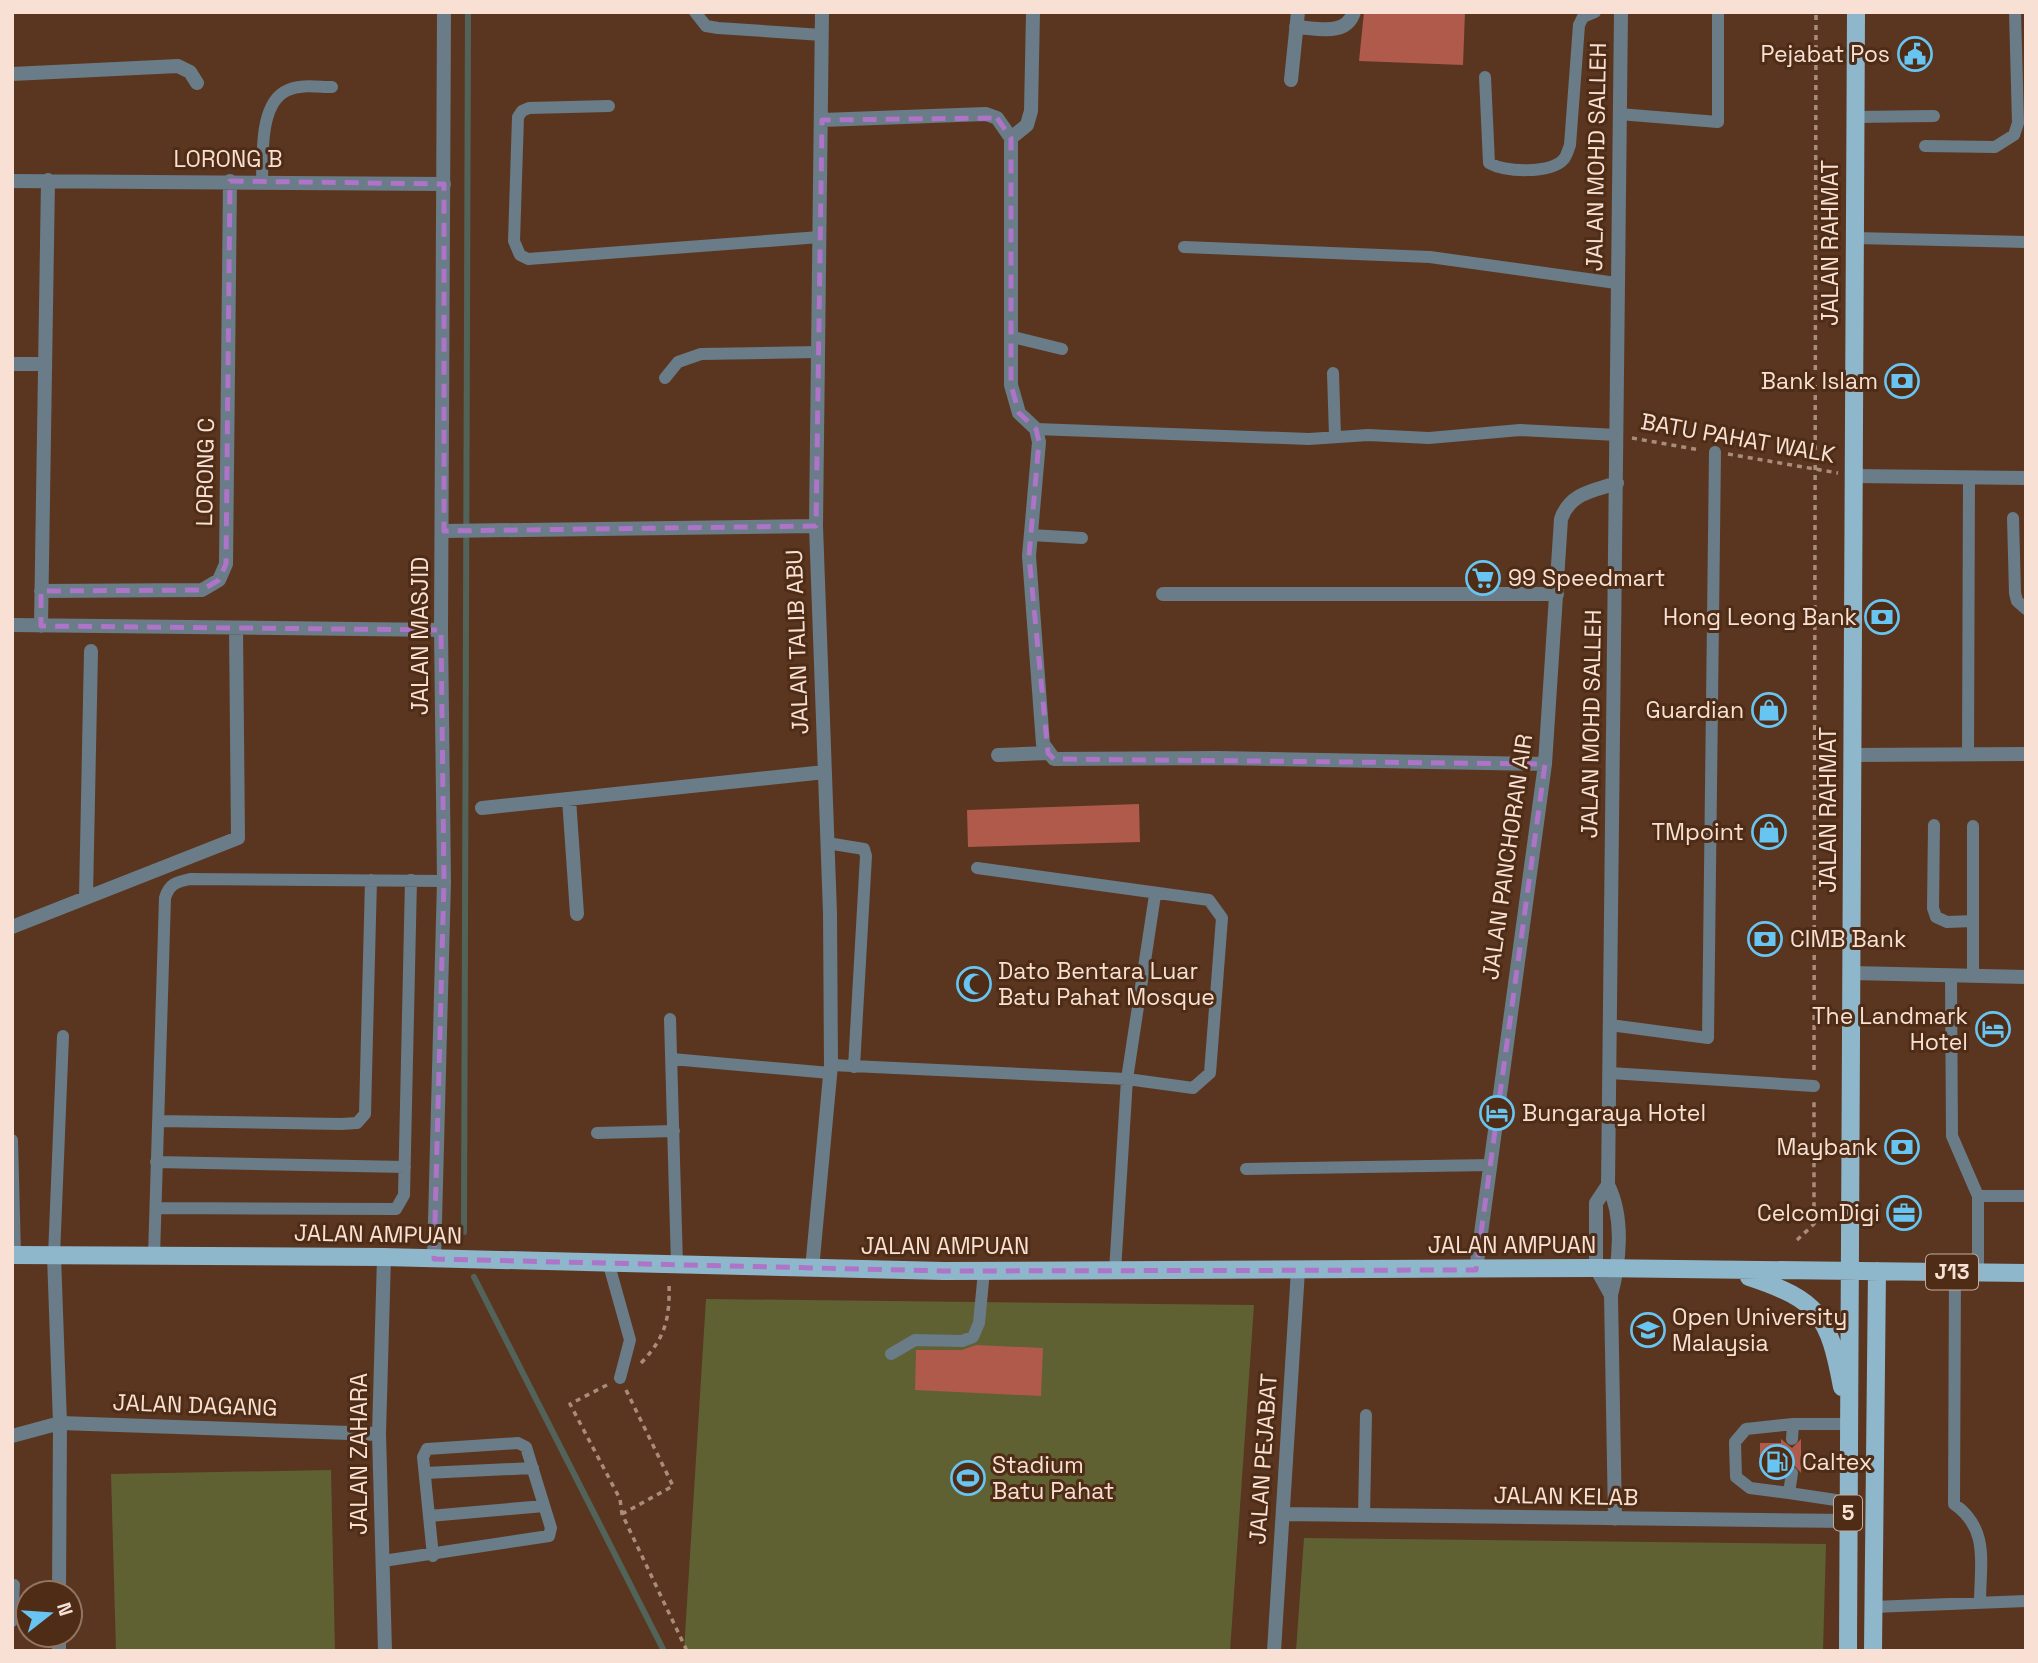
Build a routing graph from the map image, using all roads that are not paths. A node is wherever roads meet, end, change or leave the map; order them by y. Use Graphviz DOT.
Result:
graph roads {
  1 [pos="444,12"];
  2 [pos="695,12"];
  3 [pos="822,12"];
  4 [pos="1033,12"];
  5 [pos="1354,12"];
  6 [pos="1595,12"];
  7 [pos="1621,12"];
  8 [pos="1718,12"];
  9 [pos="1856,12"];
  10 [pos="2015,12"];
  11 [pos="1297,19"];
  12 [pos="822,35"];
  13 [pos="12,74"];
  14 [pos="1485,77"];
  15 [pos="1291,79"];
  16 [pos="197,83"];
  17 [pos="332,87"];
  18 [pos="609,106"];
  19 [pos="1619,114"];
  20 [pos="1934,116"];
  21 [pos="1855,117"];
  22 [pos="822,120"];
  23 [pos="2022,122"];
  24 [pos="1011,138"];
  25 [pos="1925,146"];
  26 [pos="48,180"];
  27 [pos="12,181"];
  28 [pos="230,181"];
  29 [pos="261,181"];
  30 [pos="444,184"];
  31 [pos="820,237"];
  32 [pos="1855,237"];
  33 [pos="2026,242"];
  34 [pos="1184,247"];
  35 [pos="1616,283"];
  36 [pos="1013,337"];
  37 [pos="1062,349"];
  38 [pos="818,352"];
  39 [pos="45,364"];
  40 [pos="12,365"];
  41 [pos="1333,373"];
  42 [pos="665,378"];
  43 [pos="1036,429"];
  44 [pos="1617,435"];
  45 [pos="1335,436"];
  46 [pos="1715,452"];
  47 [pos="1854,476"];
  48 [pos="1969,478"];
  49 [pos="2026,478"];
  50 [pos="1617,483"];
  51 [pos="2013,518"];
  52 [pos="816,526"];
  53 [pos="443,531"];
  54 [pos="1031,535"];
  55 [pos="1082,538"];
  56 [pos="41,591"];
  57 [pos="1163,594"];
  58 [pos="1557,594"];
  59 [pos="2026,609"];
  60 [pos="12,625"];
  61 [pos="41,626"];
  62 [pos="236,628"];
  63 [pos="441,630"];
  64 [pos="91,651"];
  65 [pos="1048,753"];
  66 [pos="2026,754"];
  67 [pos="998,755"];
  68 [pos="1853,755"];
  69 [pos="1968,755"];
  70 [pos="1545,764"];
  71 [pos="825,772"];
  72 [pos="569,799"];
  73 [pos="482,807"];
  74 [pos="1934,825"];
  75 [pos="1973,826"];
  76 [pos="827,843"];
  77 [pos="977,868"];
  78 [pos="371,880"];
  79 [pos="411,880"];
  80 [pos="444,881"];
  81 [pos="1155,895"];
  82 [pos="86,897"];
  83 [pos="577,914"];
  84 [pos="1973,921"];
  85 [pos="12,927"];
  86 [pos="1852,973"];
  87 [pos="1951,976"];
  88 [pos="1973,976"];
  89 [pos="2026,977"];
  90 [pos="670,1019"];
  91 [pos="1610,1025"];
  92 [pos="63,1036"];
  93 [pos="672,1059"];
  94 [pos="853,1067"];
  95 [pos="831,1069"];
  96 [pos="1611,1073"];
  97 [pos="1127,1079"];
  98 [pos="1814,1086"];
  99 [pos="158,1121"];
  100 [pos="674,1131"];
  101 [pos="597,1133"];
  102 [pos="12,1140"];
  103 [pos="156,1161"];
  104 [pos="1491,1164"];
  105 [pos="405,1167"];
  106 [pos="1246,1169"];
  107 [pos="1608,1185"];
  108 [pos="1978,1196"];
  109 [pos="2026,1196"];
  110 [pos="156,1208"];
  111 [pos="14,1255"];
  112 [pos="54,1256"];
  113 [pos="154,1256"];
  114 [pos="384,1257"];
  115 [pos="434,1259"];
  116 [pos="609,1265"];
  117 [pos="672,1265"];
  118 [pos="1596,1268"];
  119 [pos="812,1269"];
  120 [pos="1618,1269"];
  121 [pos="984,1270"];
  122 [pos="1298,1270"];
  123 [pos="1476,1270"];
  124 [pos="1115,1271"];
  125 [pos="1877,1271"];
  126 [pos="1734,1272"];
  127 [pos="1850,1272"];
  128 [pos="1955,1272"];
  129 [pos="1978,1272"];
  130 [pos="2026,1273"];
  131 [pos="1611,1295"];
  132 [pos="891,1354"];
  133 [pos="620,1378"];
  134 [pos="1366,1415"];
  135 [pos="60,1423"];
  136 [pos="1793,1424"];
  137 [pos="1849,1424"];
  138 [pos="379,1434"];
  139 [pos="12,1436"];
  140 [pos="1792,1439"];
  141 [pos="533,1468"];
  142 [pos="425,1473"];
  143 [pos="1792,1473"];
  144 [pos="1789,1493"];
  145 [pos="1817,1496"];
  146 [pos="1849,1503"];
  147 [pos="544,1506"];
  148 [pos="1283,1514"];
  149 [pos="429,1516"];
  150 [pos="1364,1516"];
  151 [pos="1615,1519"];
  152 [pos="1817,1521"];
  153 [pos="1848,1521"];
  154 [pos="433,1556"];
  155 [pos="383,1561"];
  156 [pos="59,1579"];
  157 [pos="14,1585"];
  158 [pos="2026,1601"];
  159 [pos="1980,1603"];
  160 [pos="1872,1607"];
  161 [pos="12,1621"];
  162 [pos="385,1651"];
  163 [pos="1274,1651"];
  164 [pos="1848,1651"];
  165 [pos="1873,1651"];
  1 -- 30 [label="street, JALAN MASJID"];
  2 -- 12 [label="lane"];
  3 -- 12 [label="street, JALAN TALIB ABU"];
  4 -- 24 [label="street"];
  5 -- 11 [label="street"];
  6 -- 14 [label="lane"];
  7 -- 19 [label="street, JALAN MOHD SALLEH"];
  8 -- 19 [label="lane"];
  9 -- 21 [label="main road, JALAN RAHMAT"];
  10 -- 23 [label="lane"];
  11 -- 15 [label="street"];
  12 -- 22 [label="street, JALAN TALIB ABU"];
  13 -- 16 [label="street"];
  17 -- 29 [label="lane"];
  18 -- 31 [label="lane"];
  19 -- 35 [label="street, JALAN MOHD SALLEH"];
  20 -- 21 [label="lane"];
  21 -- 32 [label="main road, JALAN RAHMAT"];
  22 -- 24 [label="street"];
  22 -- 31 [label="street, JALAN TALIB ABU"];
  23 -- 25 [label="lane"];
  24 -- 36 [label="street"];
  26 -- 27 [label="street, LORONG B"];
  26 -- 28 [label="street, LORONG B"];
  26 -- 39 [label="street"];
  28 -- 29 [label="street, LORONG B"];
  28 -- 56 [label="street, LORONG C"];
  29 -- 30 [label="street, LORONG B"];
  30 -- 53 [label="street, JALAN MASJID"];
  31 -- 38 [label="street, JALAN TALIB ABU"];
  32 -- 33 [label="lane"];
  32 -- 47 [label="main road, JALAN RAHMAT"];
  34 -- 35 [label="lane"];
  35 -- 44 [label="street, JALAN MOHD SALLEH"];
  36 -- 37 [label="lane"];
  36 -- 43 [label="street"];
  38 -- 42 [label="lane"];
  38 -- 52 [label="street, JALAN TALIB ABU"];
  39 -- 40 [label="street"];
  39 -- 56 [label="street"];
  41 -- 45 [label="lane"];
  43 -- 45 [label="lane"];
  43 -- 54 [label="street"];
  44 -- 45 [label="lane"];
  44 -- 50 [label="street, JALAN MOHD SALLEH"];
  46 -- 91 [label="lane"];
  47 -- 48 [label="street"];
  47 -- 68 [label="main road, JALAN RAHMAT"];
  48 -- 49 [label="street"];
  48 -- 69 [label="lane"];
  50 -- 58 [label="street, JALAN PANCHORAN AIR"];
  50 -- 91 [label="street, JALAN MOHD SALLEH"];
  51 -- 59 [label="lane"];
  52 -- 53 [label="street"];
  52 -- 71 [label="street, JALAN TALIB ABU"];
  53 -- 63 [label="street, JALAN MASJID"];
  54 -- 55 [label="lane"];
  54 -- 65 [label="street"];
  56 -- 61 [label="street"];
  57 -- 58 [label="street"];
  58 -- 70 [label="street, JALAN PANCHORAN AIR"];
  60 -- 61 [label="street"];
  61 -- 62 [label="street"];
  62 -- 63 [label="street"];
  62 -- 82 [label="street"];
  63 -- 80 [label="street, JALAN MASJID"];
  64 -- 82 [label="street"];
  65 -- 67 [label="street"];
  65 -- 70 [label="street"];
  66 -- 69 [label="street"];
  68 -- 69 [label="street"];
  68 -- 86 [label="main road, JALAN RAHMAT"];
  70 -- 104 [label="street, JALAN PANCHORAN AIR"];
  71 -- 72 [label="street"];
  71 -- 76 [label="street, JALAN TALIB ABU"];
  72 -- 73 [label="street"];
  72 -- 83 [label="street"];
  74 -- 84 [label="lane"];
  75 -- 84 [label="lane"];
  76 -- 94 [label="lane"];
  76 -- 95 [label="street, JALAN TALIB ABU"];
  77 -- 81 [label="lane"];
  78 -- 79 [label="lane"];
  78 -- 99 [label="lane"];
  78 -- 99 [label="lane"];
  79 -- 80 [label="lane"];
  79 -- 105 [label="lane"];
  80 -- 115 [label="street, JALAN MASJID"];
  81 -- 97 [label="lane"];
  81 -- 97 [label="lane"];
  82 -- 85 [label="street"];
  84 -- 88 [label="lane"];
  86 -- 87 [label="street"];
  86 -- 127 [label="main road, JALAN RAHMAT"];
  87 -- 88 [label="street"];
  87 -- 108 [label="lane"];
  88 -- 89 [label="street"];
  90 -- 93 [label="lane"];
  91 -- 96 [label="street, JALAN MOHD SALLEH"];
  92 -- 112 [label="lane"];
  93 -- 95 [label="lane"];
  93 -- 100 [label="lane"];
  94 -- 95 [label="lane"];
  94 -- 97 [label="lane"];
  95 -- 119 [label="street, JALAN TALIB ABU"];
  96 -- 98 [label="lane"];
  96 -- 107 [label="street, JALAN MOHD SALLEH"];
  97 -- 124 [label="lane"];
  99 -- 103 [label="lane"];
  100 -- 101 [label="lane"];
  100 -- 117 [label="lane"];
  102 -- 111 [label="lane"];
  103 -- 105 [label="lane"];
  103 -- 110 [label="lane"];
  104 -- 106 [label="lane"];
  104 -- 123 [label="street, JALAN PANCHORAN AIR"];
  105 -- 110 [label="lane"];
  107 -- 118 [label="street"];
  107 -- 120 [label="street"];
  108 -- 109 [label="lane"];
  108 -- 129 [label="lane"];
  110 -- 113 [label="lane"];
  111 -- 112 [label="main road, JALAN AMPUAN"];
  112 -- 113 [label="main road, JALAN AMPUAN"];
  112 -- 135 [label="street"];
  113 -- 114 [label="main road, JALAN AMPUAN"];
  114 -- 115 [label="main road, JALAN AMPUAN"];
  114 -- 138 [label="street, JALAN ZAHARA"];
  115 -- 116 [label="main road, JALAN AMPUAN"];
  116 -- 117 [label="main road, JALAN AMPUAN"];
  116 -- 133 [label="lane"];
  117 -- 119 [label="main road, JALAN AMPUAN"];
  118 -- 120 [label="main road, JALAN AMPUAN"];
  118 -- 123 [label="main road, JALAN AMPUAN"];
  118 -- 131 [label="street"];
  119 -- 121 [label="main road, JALAN AMPUAN"];
  120 -- 126 [label="main road, JALAN AMPUAN"];
  120 -- 131 [label="street"];
  121 -- 124 [label="main road, JALAN AMPUAN"];
  121 -- 132 [label="lane"];
  122 -- 123 [label="main road, JALAN AMPUAN"];
  122 -- 124 [label="main road, JALAN AMPUAN"];
  122 -- 148 [label="street, JALAN PEJABAT"];
  125 -- 127 [label="main road, JALAN AMPUAN / J13"];
  125 -- 128 [label="main road, J13"];
  125 -- 160 [label="main road, 5"];
  126 -- 127 [label="main road, JALAN AMPUAN"];
  126 -- 137 [label="main road"];
  127 -- 137 [label="main road, JALAN RAHMAT / 5"];
  128 -- 129 [label="main road, J13"];
  128 -- 159 [label="lane"];
  129 -- 130 [label="main road, J13"];
  131 -- 151 [label="street"];
  134 -- 150 [label="lane"];
  135 -- 138 [label="street, JALAN DAGANG"];
  135 -- 139 [label="street, JALAN DAGANG"];
  135 -- 156 [label="street"];
  136 -- 137 [label="lane"];
  136 -- 140 [label="lane"];
  136 -- 144 [label="lane"];
  137 -- 146 [label="main road, JALAN RAHMAT / 5"];
  138 -- 155 [label="street, JALAN ZAHARA"];
  141 -- 142 [label="lane"];
  141 -- 142 [label="lane"];
  141 -- 147 [label="lane"];
  142 -- 149 [label="lane"];
  143 -- 144 [label="lane"];
  144 -- 145 [label="lane"];
  145 -- 146 [label="lane"];
  145 -- 152 [label="lane"];
  146 -- 153 [label="main road, JALAN RAHMAT / 5"];
  147 -- 149 [label="lane"];
  147 -- 154 [label="lane"];
  148 -- 150 [label="street, JALAN KELAB"];
  148 -- 163 [label="street, JALAN PEJABAT"];
  149 -- 154 [label="lane"];
  150 -- 151 [label="street, JALAN KELAB"];
  151 -- 152 [label="street, JALAN KELAB"];
  152 -- 153 [label="street, JALAN KELAB"];
  153 -- 164 [label="main road, JALAN RAHMAT / 5"];
  154 -- 155 [label="lane"];
  155 -- 162 [label="street, JALAN ZAHARA"];
  157 -- 161 [label="lane"];
  158 -- 159 [label="lane"];
  159 -- 160 [label="lane"];
  160 -- 165 [label="main road, 5"];
}
